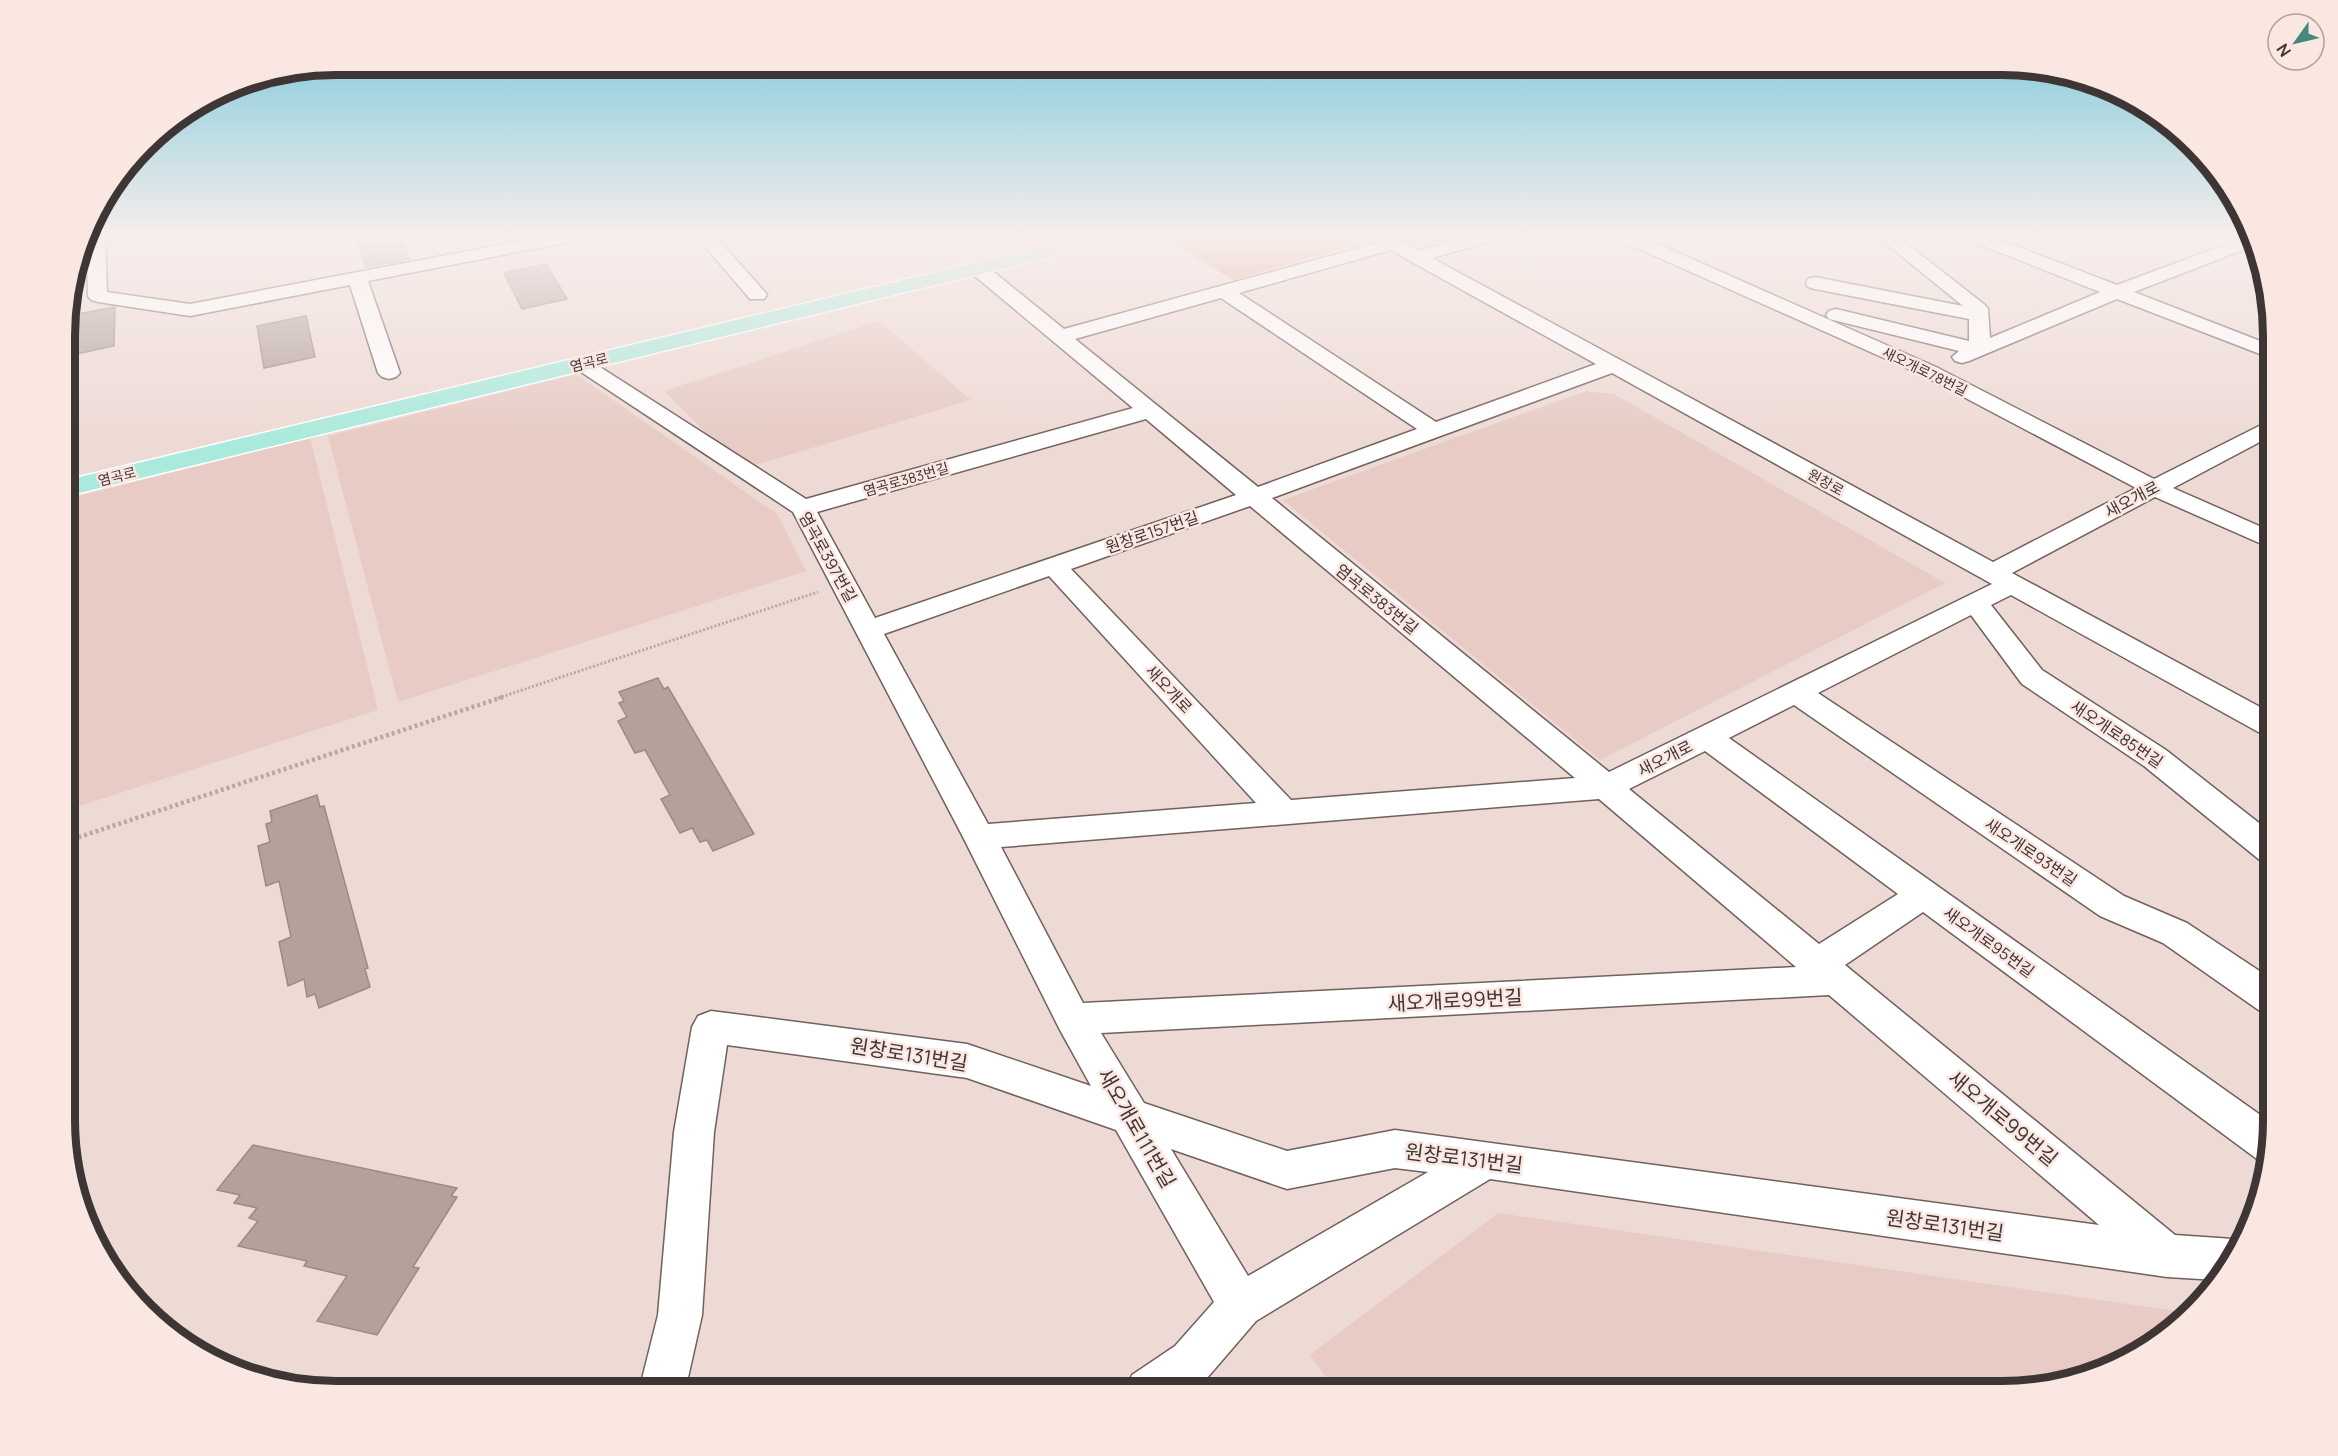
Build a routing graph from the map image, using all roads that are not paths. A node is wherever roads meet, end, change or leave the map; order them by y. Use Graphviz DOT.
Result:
graph roads {
  1 [pos="150,304"];
  2 [pos="222,304"];
  3 [pos="366,304"];
  4 [pos="829,304"];
  5 [pos="1019,304"];
  6 [pos="1177,304"];
  7 [pos="1243,304"];
  8 [pos="1502,304"];
  9 [pos="1777,304"];
  10 [pos="1789,304"];
  11 [pos="1922,304"];
  12 [pos="1972,304"];
  13 [pos="2089,304"];
  14 [pos="2148,304"];
  15 [pos="1978,315"];
  16 [pos="1058,337"];
  17 [pos="2250,344"];
  18 [pos="2263,346"];
  19 [pos="2263,349"];
  20 [pos="1980,350"];
  21 [pos="582,364"];
  22 [pos="1614,365"];
  23 [pos="1929,371"];
  24 [pos="389,373"];
  25 [pos="1149,411"];
  26 [pos="1434,431"];
  27 [pos="2263,431"];
  28 [pos="75,486"];
  29 [pos="2154,488"];
  30 [pos="1253,497"];
  31 [pos="802,508"];
  32 [pos="2263,537"];
  33 [pos="1054,566"];
  34 [pos="2002,578"];
  35 [pos="1975,602"];
  36 [pos="868,630"];
  37 [pos="1796,692"];
  38 [pos="2263,722"];
  39 [pos="1707,737"];
  40 [pos="1606,787"];
  41 [pos="1284,813"];
  42 [pos="979,837"];
  43 [pos="2263,844"];
  44 [pos="1924,894"];
  45 [pos="1828,972"];
  46 [pos="2263,993"];
  47 [pos="1073,1019"];
  48 [pos="1130,1116"];
  49 [pos="2262,1139"];
  50 [pos="1486,1160"];
  51 [pos="2168,1256"];
  52 [pos="2222,1259"];
  53 [pos="1240,1305"];
  54 [pos="664,1381"];
  55 [pos="1163,1381"];
  1 -- 2 [label="street"];
  3 -- 24 [label="street"];
  4 -- 21 [label="main road, 염곡로"];
  5 -- 16 [label="street, 염곡로383번길"];
  6 -- 16 [label="street"];
  7 -- 26 [label="street"];
  8 -- 22 [label="street, 원창로"];
  9 -- 23 [label="street, 새오개로78번길"];
  10 -- 20 [label="street"];
  11 -- 15 [label="street"];
  12 -- 15 [label="street"];
  13 -- 20 [label="street"];
  14 -- 17 [label="street"];
  15 -- 20 [label="street"];
  16 -- 25 [label="street, 염곡로383번길"];
  17 -- 18 [label="street"];
  17 -- 19 [label="street"];
  20 -- 23 [label="street"];
  21 -- 28 [label="main road, 염곡로"];
  21 -- 31 [label="street, 염곡로397번길"];
  22 -- 26 [label="street, 원창로157번길"];
  22 -- 34 [label="street, 원창로"];
  23 -- 29 [label="street, 새오개로78번길"];
  25 -- 30 [label="street, 염곡로383번길"];
  25 -- 31 [label="street, 염곡로383번길"];
  26 -- 30 [label="street, 원창로157번길"];
  27 -- 29 [label="street, 새오개로"];
  29 -- 32 [label="street, 새오개로78번길"];
  29 -- 34 [label="street, 새오개로"];
  30 -- 33 [label="street, 원창로157번길"];
  30 -- 40 [label="street, 염곡로383번길"];
  31 -- 36 [label="street, 염곡로397번길"];
  33 -- 36 [label="street, 원창로157번길"];
  33 -- 41 [label="street, 새오개로"];
  34 -- 35 [label="street, 새오개로"];
  34 -- 38 [label="street, 원창로"];
  35 -- 37 [label="street, 새오개로"];
  35 -- 43 [label="street, 새오개로85번길"];
  36 -- 42 [label="street, 염곡로397번길"];
  37 -- 39 [label="street, 새오개로"];
  37 -- 46 [label="street, 새오개로93번길"];
  39 -- 40 [label="street, 새오개로"];
  39 -- 44 [label="street, 새오개로95번길"];
  40 -- 41 [label="street, 새오개로"];
  40 -- 45 [label="street, 새오개로99번길"];
  41 -- 42 [label="street, 새오개로"];
  42 -- 47 [label="street, 새오개로111번길"];
  44 -- 45 [label="street"];
  44 -- 49 [label="street, 새오개로95번길"];
  45 -- 47 [label="street, 새오개로99번길"];
  45 -- 51 [label="street, 새오개로99번길"];
  47 -- 48 [label="street, 새오개로111번길"];
  48 -- 50 [label="street, 원창로131번길"];
  48 -- 53 [label="street, 새오개로111번길"];
  48 -- 54 [label="street, 원창로131번길"];
  50 -- 51 [label="street, 원창로131번길"];
  50 -- 53 [label="street"];
  51 -- 52 [label="street, 원창로131번길"];
  53 -- 55 [label="street"];
}
